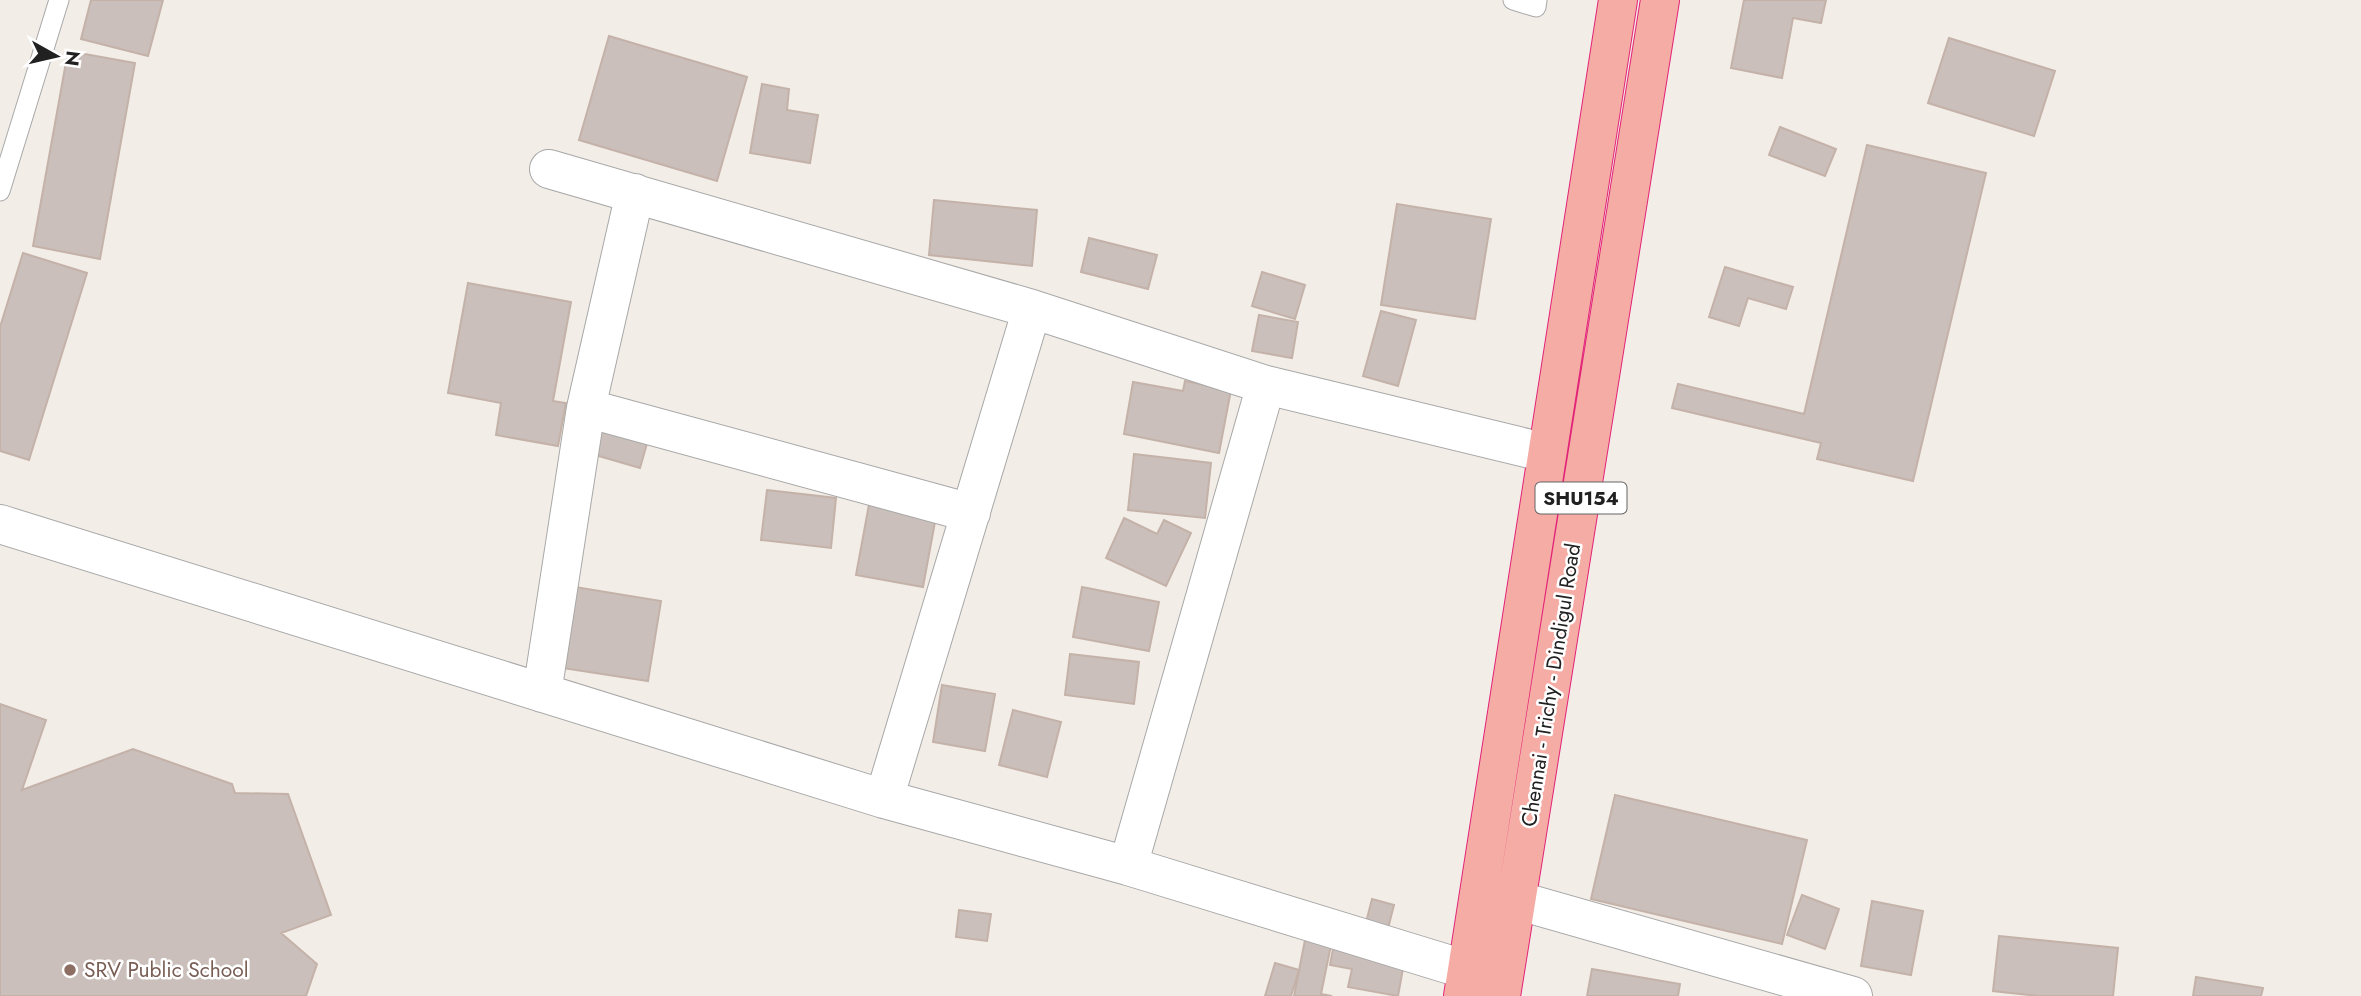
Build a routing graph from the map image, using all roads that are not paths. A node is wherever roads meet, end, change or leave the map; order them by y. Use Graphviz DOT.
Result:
graph roads {
  1 [pos="59,0"];
  2 [pos="1513,0"];
  3 [pos="1538,0"];
  4 [pos="1618,0"];
  5 [pos="1660,0"];
  6 [pos="549,169"];
  7 [pos="0,191"];
  8 [pos="635,194"];
  9 [pos="1032,309"];
  10 [pos="1266,385"];
  11 [pos="586,408"];
  12 [pos="1547,453"];
  13 [pos="971,513"];
  14 [pos="0,524"];
  15 [pos="542,693"];
  16 [pos="884,799"];
  17 [pos="1128,866"];
  18 [pos="1516,900"];
  19 [pos="1465,983"];
  20 [pos="1501,996"];
  21 [pos="1853,996"];
  1 -- 7 [label="lane"];
  2 -- 3 [label="lane"];
  4 -- 12 [label="highway, Chennai - Trichy - Dindigul Road"];
  5 -- 18 [label="highway, Chennai - Trichy - Dindigul Road / SHU154"];
  6 -- 8 [label="street"];
  8 -- 9 [label="street"];
  8 -- 11 [label="street"];
  9 -- 10 [label="street"];
  9 -- 13 [label="street"];
  10 -- 12 [label="street"];
  10 -- 17 [label="street"];
  11 -- 13 [label="street"];
  11 -- 15 [label="street"];
  12 -- 19 [label="highway, Chennai - Trichy - Dindigul Road"];
  13 -- 16 [label="street"];
  14 -- 15 [label="street"];
  15 -- 16 [label="street"];
  16 -- 17 [label="street"];
  17 -- 19 [label="street"];
  18 -- 20 [label="highway, Chennai - Trichy - Dindigul Road / SHU154"];
  18 -- 21 [label="street"];
}
